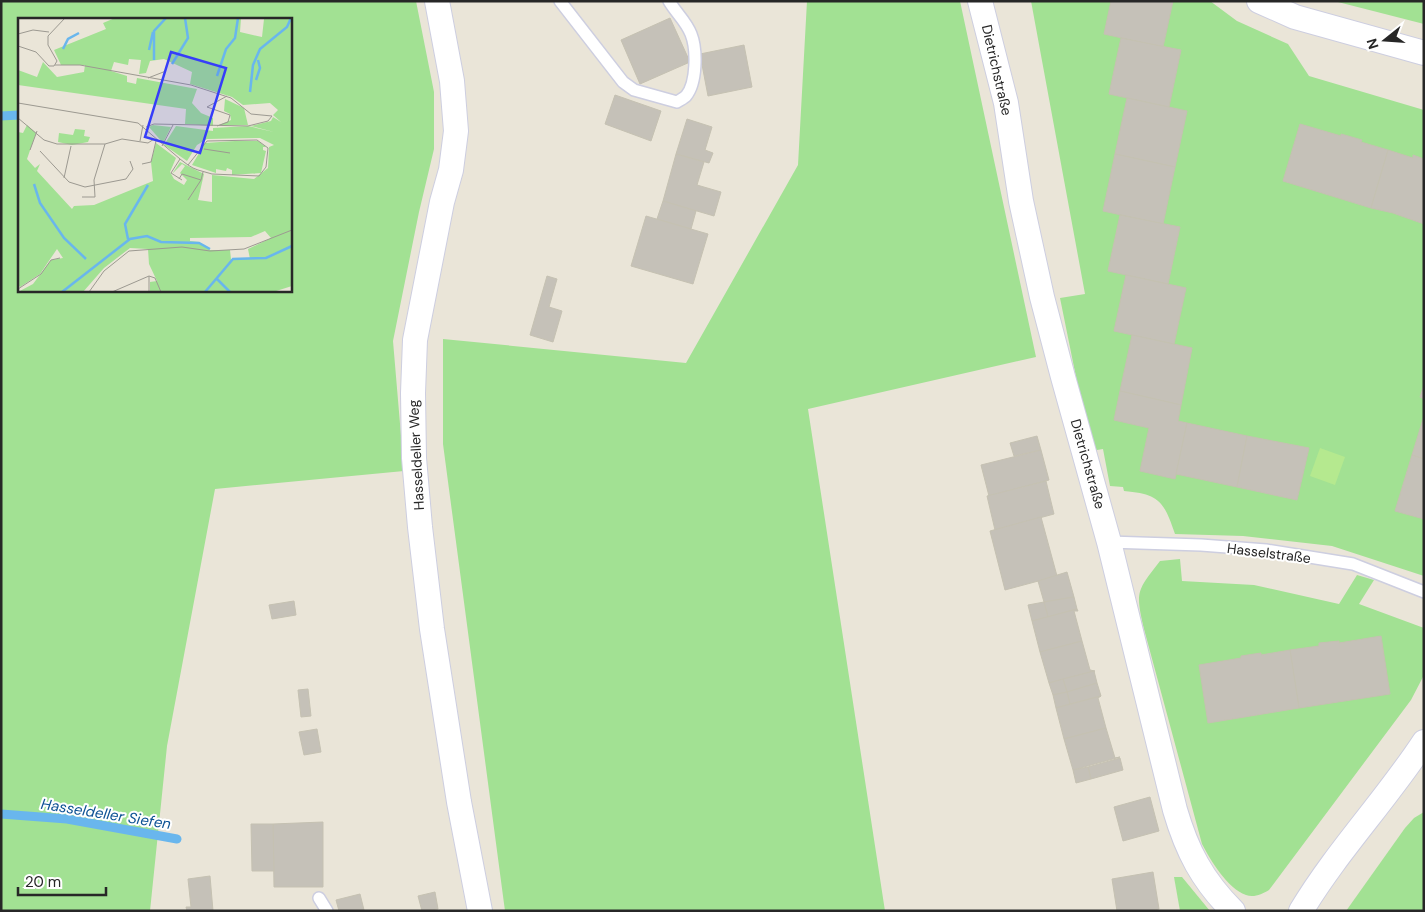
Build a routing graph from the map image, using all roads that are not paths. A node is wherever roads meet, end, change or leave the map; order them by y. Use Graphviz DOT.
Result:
graph roads {
  1 [pos="437,1"];
  2 [pos="560,1"];
  3 [pos="669,1"];
  4 [pos="980,1"];
  5 [pos="1259,1"];
  6 [pos="1424,53"];
  7 [pos="1109,542"];
  8 [pos="1424,592"];
  9 [pos="1424,742"];
  10 [pos="1417,767"];
  11 [pos="320,898"];
  12 [pos="327,911"];
  13 [pos="480,911"];
  14 [pos="1234,911"];
  15 [pos="1300,911"];
  1 -- 13 [label="street, Hasseldeller Weg"];
  2 -- 3 [label="lane"];
  4 -- 7 [label="street, Dietrichstraße"];
  5 -- 6 [label="street"];
  7 -- 8 [label="lane, Hasselstraße"];
  7 -- 14 [label="street, Dietrichstraße"];
  9 -- 10 [label="street"];
  10 -- 15 [label="street"];
  11 -- 12 [label="lane"];
}
